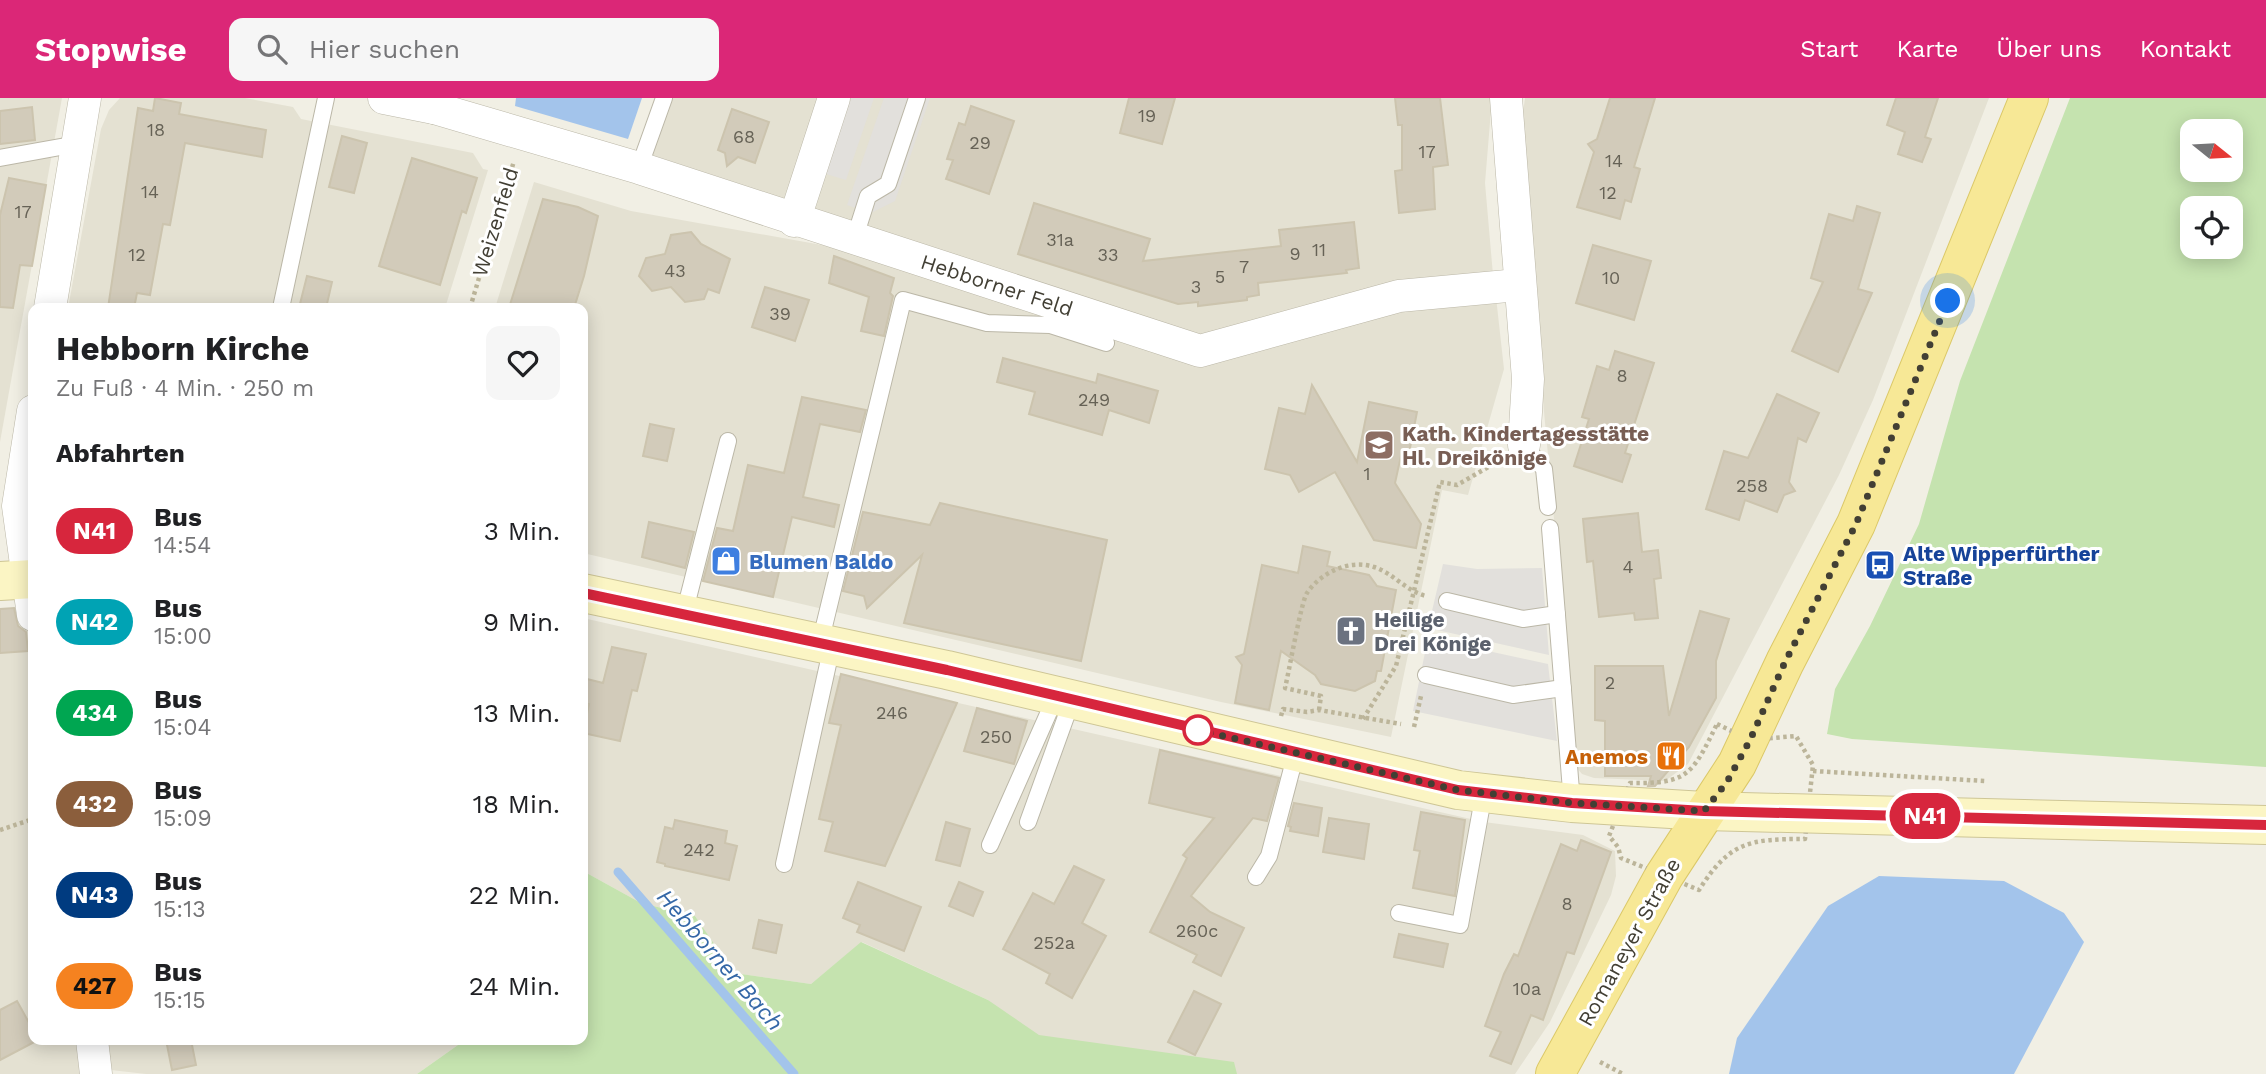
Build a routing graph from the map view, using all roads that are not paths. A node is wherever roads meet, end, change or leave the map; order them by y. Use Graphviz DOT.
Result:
graph roads {
  1 [pos="85,98"];
  2 [pos="326,98"];
  3 [pos="384,98"];
  4 [pos="664,98"];
  5 [pos="834,98"];
  6 [pos="917,98"];
  7 [pos="1506,98"];
  8 [pos="2029,98"];
  9 [pos="436,103"];
  10 [pos="77,144"];
  11 [pos="0,158"];
  12 [pos="639,168"];
  13 [pos="794,220"];
  14 [pos="854,240"];
  15 [pos="1518,285"];
  16 [pos="51,303"];
  17 [pos="282,303"];
  18 [pos="1106,343"];
  19 [pos="728,441"];
  20 [pos="28,443"];
  21 [pos="1524,445"];
  22 [pos="1548,506"];
  23 [pos="1550,528"];
  24 [pos="24,589"];
  25 [pos="588,594"];
  26 [pos="1447,601"];
  27 [pos="684,614"];
  28 [pos="1557,614"];
  29 [pos="826,644"];
  30 [pos="1426,675"];
  31 [pos="1563,688"];
  32 [pos="1064,698"];
  33 [pos="1296,753"];
  34 [pos="1485,793"];
  35 [pos="1572,803"];
  36 [pos="1704,811"];
  37 [pos="1028,822"];
  38 [pos="2266,825"];
  39 [pos="990,845"];
  40 [pos="784,864"];
  41 [pos="1256,877"];
  42 [pos="1399,913"];
  43 [pos="93,1045"];
  44 [pos="96,1074"];
  45 [pos="1555,1074"];
  1 -- 10 [label="street"];
  2 -- 17 [label="lane"];
  3 -- 9 [label="street"];
  4 -- 12 [label="lane"];
  5 -- 13 [label="street"];
  6 -- 14 [label="lane"];
  7 -- 15 [label="street"];
  8 -- 36 [label="main road"];
  9 -- 12 [label="street"];
  10 -- 11 [label="lane"];
  10 -- 16 [label="street"];
  12 -- 13 [label="street, Hebborner Feld"];
  13 -- 14 [label="street, Hebborner Feld"];
  14 -- 15 [label="street, Hebborner Feld"];
  15 -- 21 [label="street"];
  18 -- 29 [label="lane"];
  19 -- 27 [label="lane"];
  20 -- 24 [label="street"];
  21 -- 22 [label="lane"];
  23 -- 28 [label="lane"];
  25 -- 27 [label="main road"];
  26 -- 28 [label="lane"];
  27 -- 29 [label="main road"];
  28 -- 31 [label="lane"];
  29 -- 32 [label="main road"];
  29 -- 40 [label="lane"];
  30 -- 31 [label="lane"];
  31 -- 35 [label="lane"];
  32 -- 33 [label="main road"];
  32 -- 37 [label="lane"];
  32 -- 39 [label="lane"];
  33 -- 34 [label="main road"];
  33 -- 41 [label="lane"];
  34 -- 35 [label="main road"];
  34 -- 42 [label="lane"];
  35 -- 36 [label="main road"];
  36 -- 38 [label="main road"];
  36 -- 45 [label="main road, Romaneyer Straße"];
  43 -- 44 [label="street"];
}
